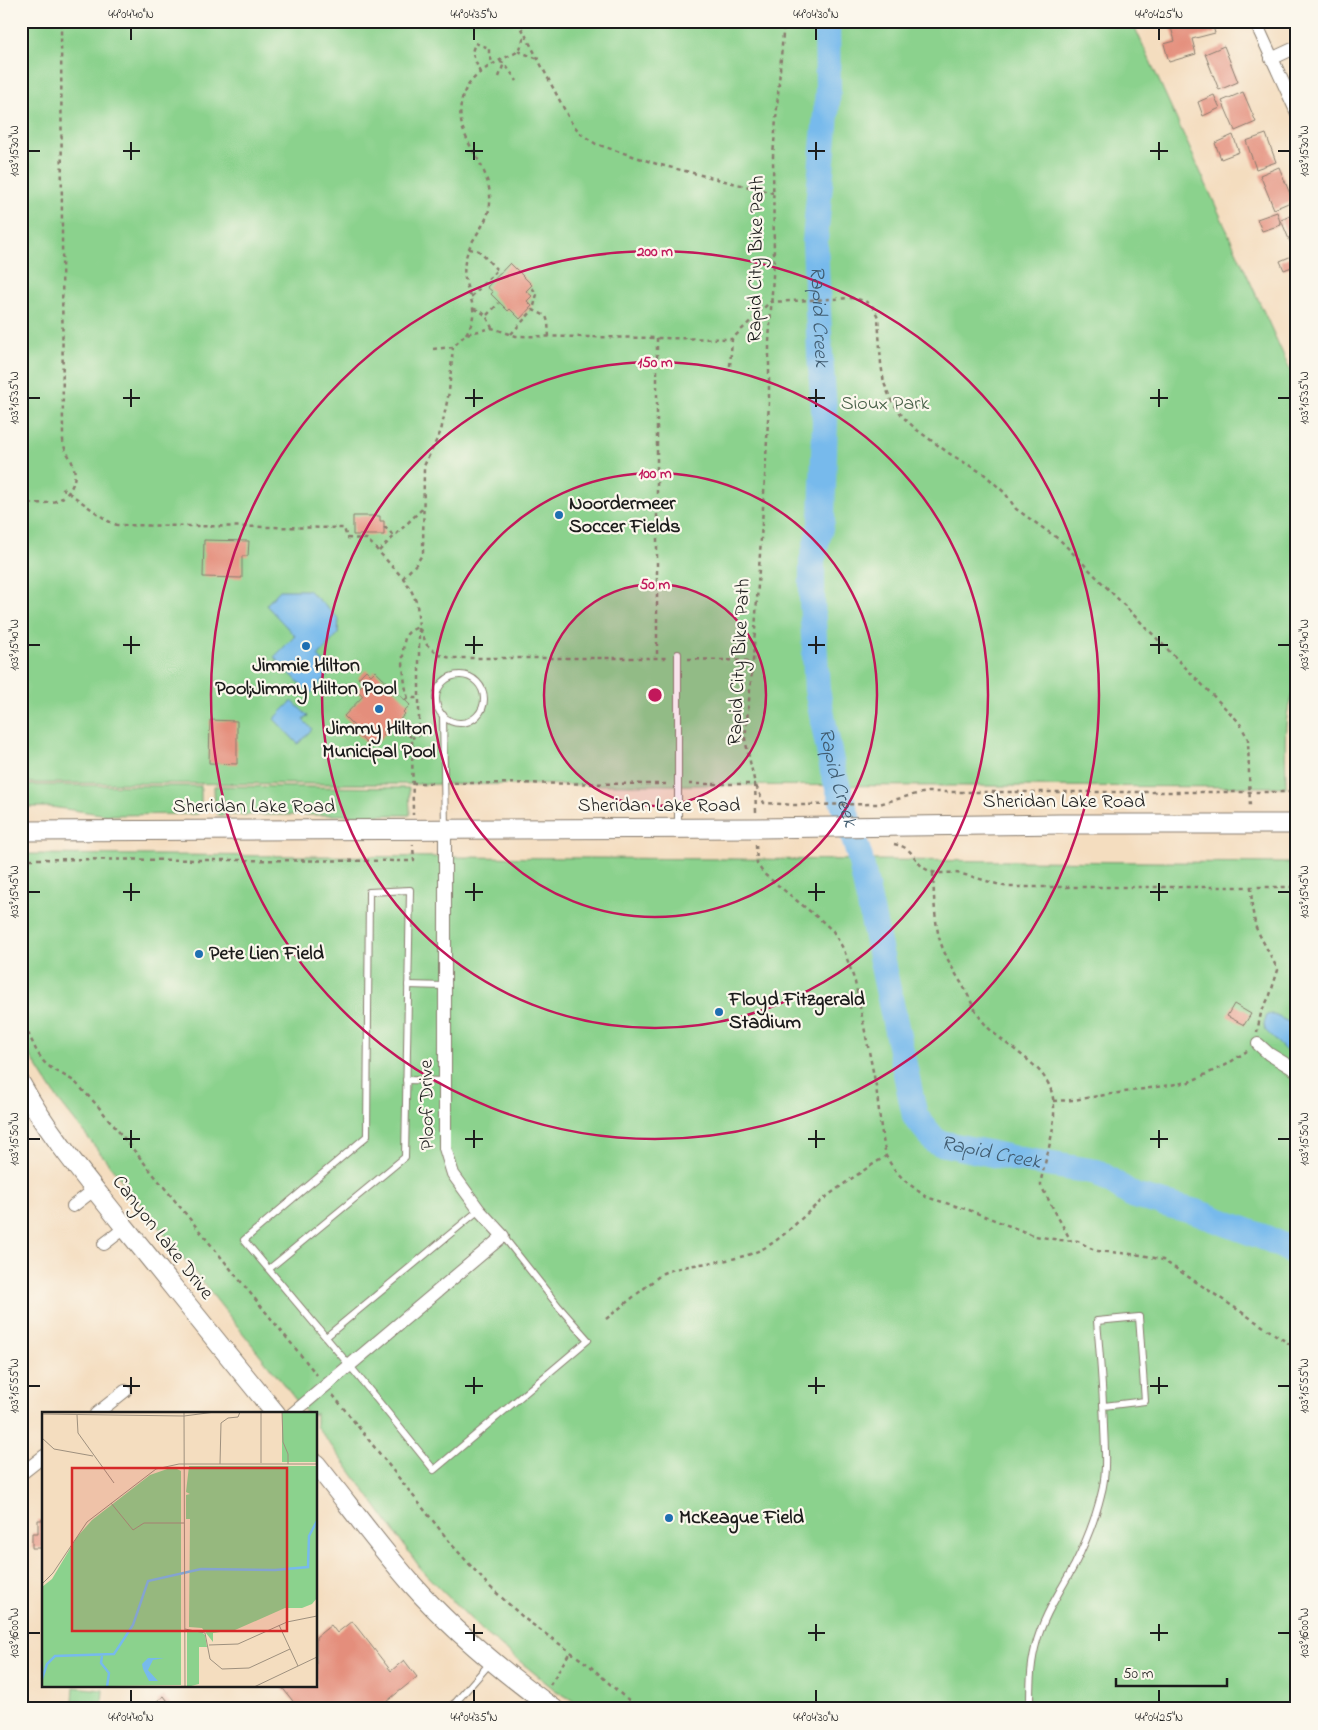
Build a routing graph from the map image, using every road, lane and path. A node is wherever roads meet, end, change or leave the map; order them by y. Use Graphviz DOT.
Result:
graph roads {
  1 [pos="61,21"];
  2 [pos="518,21"];
  3 [pos="784,21"];
  4 [pos="1255,21"];
  5 [pos="524,34"];
  6 [pos="1297,47"];
  7 [pos="518,51"];
  8 [pos="538,59"];
  9 [pos="1271,59"];
  10 [pos="498,62"];
  11 [pos="504,63"];
  12 [pos="493,64"];
  13 [pos="480,73"];
  14 [pos="499,77"];
  15 [pos="517,82"];
  16 [pos="1297,113"];
  17 [pos="773,193"];
  18 [pos="469,250"];
  19 [pos="497,270"];
  20 [pos="500,274"];
  21 [pos="532,288"];
  22 [pos="470,297"];
  23 [pos="770,302"];
  24 [pos="499,303"];
  25 [pos="474,309"];
  26 [pos="533,310"];
  27 [pos="487,315"];
  28 [pos="492,328"];
  29 [pos="466,334"];
  30 [pos="511,334"];
  31 [pos="549,336"];
  32 [pos="657,338"];
  33 [pos="732,339"];
  34 [pos="453,346"];
  35 [pos="433,349"];
  36 [pos="730,366"];
  37 [pos="62,488"];
  38 [pos="69,492"];
  39 [pos="21,503"];
  40 [pos="424,507"];
  41 [pos="384,527"];
  42 [pos="394,538"];
  43 [pos="378,552"];
  44 [pos="404,578"];
  45 [pos="418,627"];
  46 [pos="678,656"];
  47 [pos="657,658"];
  48 [pos="753,661"];
  49 [pos="418,698"];
  50 [pos="443,715"];
  51 [pos="397,723"];
  52 [pos="412,738"];
  53 [pos="444,782"];
  54 [pos="412,783"];
  55 [pos="677,784"];
  56 [pos="755,784"];
  57 [pos="1250,792"];
  58 [pos="1297,792"];
  59 [pos="1250,808"];
  60 [pos="1297,824"];
  61 [pos="678,828"];
  62 [pos="757,828"];
  63 [pos="413,829"];
  64 [pos="445,829"];
  65 [pos="21,831"];
  66 [pos="888,835"];
  67 [pos="21,859"];
  68 [pos="933,873"];
  69 [pos="1251,887"];
  70 [pos="1297,888"];
  71 [pos="408,985"];
  72 [pos="445,986"];
  73 [pos="21,1018"];
  74 [pos="1258,1044"];
  75 [pos="1297,1071"];
  76 [pos="406,1080"];
  77 [pos="445,1081"];
  78 [pos="21,1084"];
  79 [pos="1053,1101"];
  80 [pos="886,1156"];
  81 [pos="95,1189"];
  82 [pos="73,1206"];
  83 [pos="479,1210"];
  84 [pos="126,1227"];
  85 [pos="503,1236"];
  86 [pos="1071,1240"];
  87 [pos="104,1244"];
  88 [pos="269,1269"];
  89 [pos="606,1320"];
  90 [pos="326,1337"];
  91 [pos="1297,1349"];
  92 [pos="350,1366"];
  93 [pos="326,1386"];
  94 [pos="125,1390"];
  95 [pos="1104,1406"];
  96 [pos="98,1412"];
  97 [pos="274,1412"];
  98 [pos="294,1412"];
  99 [pos="42,1458"];
  100 [pos="318,1467"];
  101 [pos="21,1474"];
  102 [pos="570,1652"];
  103 [pos="492,1661"];
  104 [pos="547,1703"];
  105 [pos="448,1709"];
  106 [pos="714,1709"];
  107 [pos="1030,1709"];
  1 -- 38 [label="path"];
  2 -- 5 [label="path"];
  3 -- 17 [label="path, Rapid City Bike Path"];
  4 -- 9 [label="street"];
  5 -- 7 [label="path"];
  5 -- 8 [label="path"];
  6 -- 9 [label="street"];
  7 -- 8 [label="path"];
  7 -- 10 [label="path"];
  8 -- 17 [label="path"];
  9 -- 16 [label="street"];
  10 -- 11 [label="path"];
  10 -- 12 [label="path"];
  11 -- 14 [label="path"];
  11 -- 15 [label="path"];
  12 -- 13 [label="path"];
  12 -- 13 [label="path"];
  13 -- 18 [label="path"];
  17 -- 23 [label="path, Rapid City Bike Path"];
  18 -- 19 [label="path"];
  18 -- 22 [label="path"];
  19 -- 20 [label="path"];
  19 -- 22 [label="path"];
  21 -- 26 [label="path"];
  22 -- 25 [label="path"];
  23 -- 33 [label="path"];
  23 -- 48 [label="path, Rapid City Bike Path"];
  23 -- 57 [label="path"];
  24 -- 27 [label="path"];
  25 -- 27 [label="path"];
  25 -- 29 [label="path"];
  26 -- 30 [label="path"];
  26 -- 31 [label="path"];
  27 -- 28 [label="path"];
  28 -- 29 [label="path"];
  28 -- 30 [label="path"];
  29 -- 34 [label="path"];
  30 -- 31 [label="path"];
  31 -- 32 [label="path"];
  32 -- 33 [label="path"];
  32 -- 47 [label="path"];
  33 -- 36 [label="path"];
  34 -- 35 [label="path"];
  34 -- 40 [label="path"];
  37 -- 38 [label="path"];
  38 -- 39 [label="path"];
  38 -- 43 [label="path"];
  40 -- 42 [label="path"];
  40 -- 44 [label="path"];
  41 -- 42 [label="path"];
  42 -- 43 [label="path"];
  43 -- 44 [label="path"];
  44 -- 45 [label="path"];
  45 -- 47 [label="path"];
  45 -- 49 [label="path"];
  45 -- 49 [label="path"];
  46 -- 47 [label="path"];
  46 -- 48 [label="path"];
  46 -- 55 [label="lane"];
  48 -- 56 [label="path, Rapid City Bike Path"];
  49 -- 52 [label="path"];
  50 -- 50 [label="lane"];
  50 -- 53 [label="lane"];
  51 -- 52 [label="path"];
  52 -- 54 [label="path"];
  53 -- 54 [label="path"];
  53 -- 55 [label="path"];
  53 -- 64 [label="lane"];
  54 -- 63 [label="path"];
  55 -- 56 [label="path"];
  55 -- 61 [label="lane"];
  56 -- 57 [label="path"];
  56 -- 62 [label="path, Rapid City Bike Path"];
  57 -- 58 [label="path"];
  57 -- 59 [label="path"];
  60 -- 66 [label="street, Sheridan Lake Road"];
  61 -- 62 [label="street, Sheridan Lake Road"];
  61 -- 64 [label="street, Sheridan Lake Road"];
  62 -- 66 [label="street, Sheridan Lake Road"];
  62 -- 80 [label="path, Rapid City Bike Path"];
  63 -- 64 [label="street, Sheridan Lake Road"];
  63 -- 65 [label="street, Sheridan Lake Road"];
  63 -- 67 [label="path"];
  64 -- 72 [label="street, Ploof Drive"];
  66 -- 68 [label="path"];
  68 -- 69 [label="path"];
  68 -- 79 [label="path"];
  69 -- 70 [label="path"];
  69 -- 74 [label="path"];
  71 -- 72 [label="lane"];
  71 -- 76 [label="lane"];
  71 -- 88 [label="lane"];
  72 -- 77 [label="street, Ploof Drive"];
  73 -- 93 [label="path"];
  74 -- 75 [label="street"];
  74 -- 79 [label="path"];
  76 -- 77 [label="lane"];
  76 -- 88 [label="lane"];
  77 -- 83 [label="street, Ploof Drive"];
  78 -- 81 [label="street, Canyon Lake Drive"];
  79 -- 86 [label="path"];
  80 -- 86 [label="path, Rapid City Bike Path"];
  80 -- 89 [label="path"];
  81 -- 82 [label="street"];
  81 -- 84 [label="street, Canyon Lake Drive"];
  83 -- 85 [label="street, Ploof Drive"];
  83 -- 90 [label="lane"];
  84 -- 87 [label="street"];
  84 -- 97 [label="street, Canyon Lake Drive"];
  85 -- 92 [label="street"];
  85 -- 92 [label="lane"];
  86 -- 91 [label="path, Rapid City Bike Path"];
  88 -- 90 [label="lane"];
  90 -- 92 [label="lane"];
  92 -- 93 [label="street"];
  93 -- 98 [label="street"];
  93 -- 102 [label="path"];
  94 -- 96 [label="street"];
  95 -- 95 [label="lane"];
  95 -- 107 [label="lane"];
  99 -- 101 [label="street"];
  100 -- 103 [label="street"];
  102 -- 104 [label="path"];
  102 -- 106 [label="path"];
  103 -- 104 [label="street"];
  103 -- 105 [label="lane"];
}
